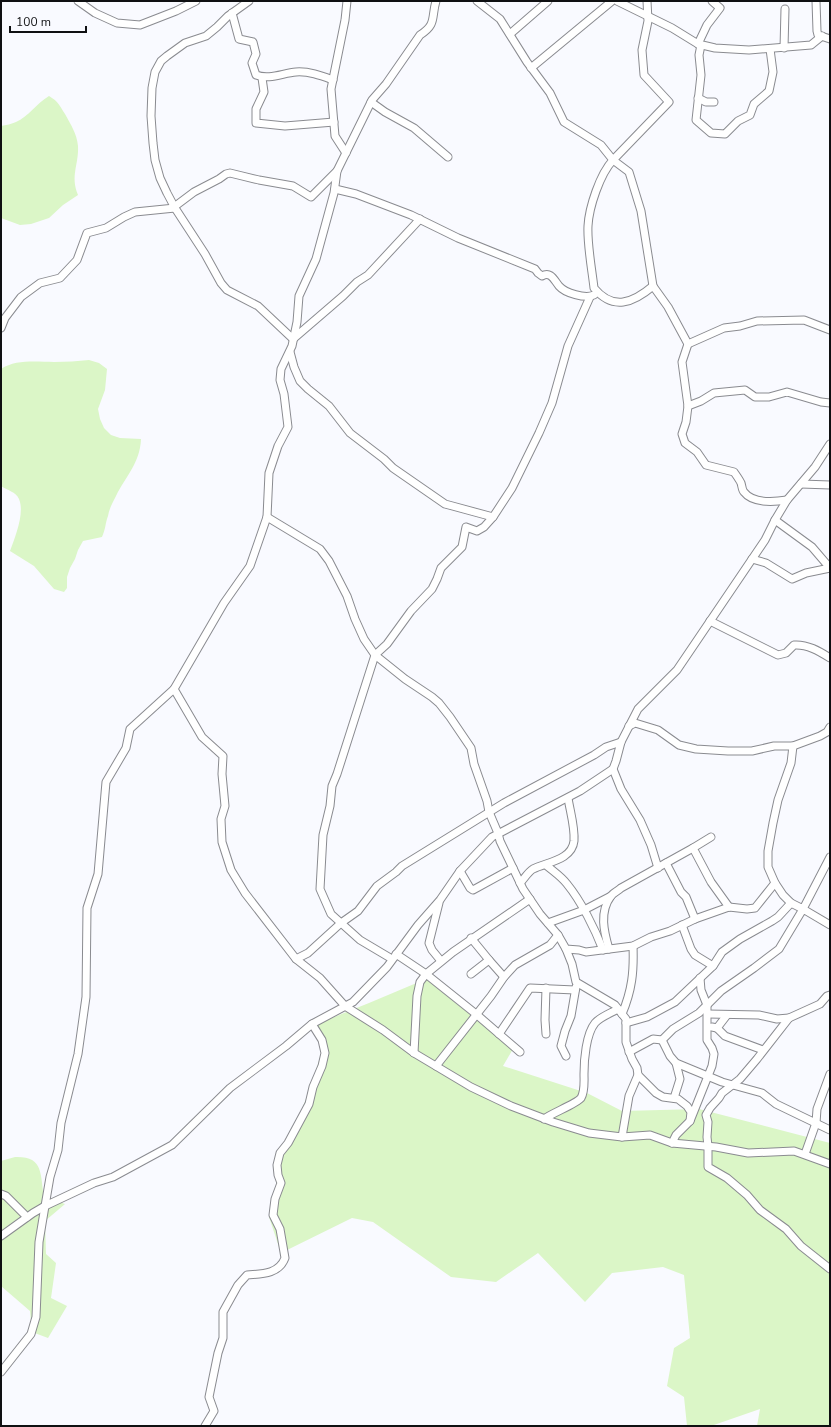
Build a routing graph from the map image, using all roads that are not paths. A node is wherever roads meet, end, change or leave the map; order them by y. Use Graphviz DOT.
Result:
graph roads {
  1 [pos="78,1"];
  2 [pos="196,1"];
  3 [pos="249,1"];
  4 [pos="347,1"];
  5 [pos="436,1"];
  6 [pos="548,1"];
  7 [pos="612,1"];
  8 [pos="617,1"];
  9 [pos="647,1"];
  10 [pos="712,1"];
  11 [pos="816,1"];
  12 [pos="481,2"];
  13 [pos="785,10"];
  14 [pos="232,13"];
  15 [pos="648,16"];
  16 [pos="510,34"];
  17 [pos="822,36"];
  18 [pos="830,39"];
  19 [pos="699,44"];
  20 [pos="784,48"];
  21 [pos="770,49"];
  22 [pos="532,68"];
  23 [pos="262,78"];
  24 [pos="333,80"];
  25 [pos="698,98"];
  26 [pos="371,102"];
  27 [pos="714,102"];
  28 [pos="334,122"];
  29 [pos="346,153"];
  30 [pos="448,157"];
  31 [pos="613,160"];
  32 [pos="337,171"];
  33 [pos="335,189"];
  34 [pos="175,207"];
  35 [pos="420,219"];
  36 [pos="653,286"];
  37 [pos="590,297"];
  38 [pos="612,302"];
  39 [pos="1,328"];
  40 [pos="830,330"];
  41 [pos="292,339"];
  42 [pos="688,344"];
  43 [pos="290,352"];
  44 [pos="830,403"];
  45 [pos="688,406"];
  46 [pos="830,444"];
  47 [pos="801,484"];
  48 [pos="830,485"];
  49 [pos="787,500"];
  50 [pos="267,517"];
  51 [pos="493,518"];
  52 [pos="774,520"];
  53 [pos="752,559"];
  54 [pos="830,568"];
  55 [pos="710,621"];
  56 [pos="375,655"];
  57 [pos="830,658"];
  58 [pos="174,689"];
  59 [pos="630,726"];
  60 [pos="830,728"];
  61 [pos="620,742"];
  62 [pos="793,746"];
  63 [pos="613,769"];
  64 [pos="568,798"];
  65 [pos="489,812"];
  66 [pos="498,833"];
  67 [pos="711,837"];
  68 [pos="693,848"];
  69 [pos="830,857"];
  70 [pos="666,863"];
  71 [pos="546,865"];
  72 [pos="513,868"];
  73 [pos="658,868"];
  74 [pos="460,872"];
  75 [pos="520,883"];
  76 [pos="775,883"];
  77 [pos="611,896"];
  78 [pos="530,899"];
  79 [pos="440,900"];
  80 [pos="790,903"];
  81 [pos="729,907"];
  82 [pos="584,910"];
  83 [pos="803,910"];
  84 [pos="695,919"];
  85 [pos="341,923"];
  86 [pos="548,923"];
  87 [pos="682,925"];
  88 [pos="830,925"];
  89 [pos="558,935"];
  90 [pos="471,938"];
  91 [pos="632,946"];
  92 [pos="566,949"];
  93 [pos="606,949"];
  94 [pos="394,956"];
  95 [pos="296,959"];
  96 [pos="489,960"];
  97 [pos="441,961"];
  98 [pos="713,966"];
  99 [pos="426,974"];
  100 [pos="471,974"];
  101 [pos="504,977"];
  102 [pos="700,978"];
  103 [pos="576,986"];
  104 [pos="546,988"];
  105 [pos="830,994"];
  106 [pos="707,1005"];
  107 [pos="345,1006"];
  108 [pos="620,1011"];
  109 [pos="476,1014"];
  110 [pos="708,1014"];
  111 [pos="728,1015"];
  112 [pos="789,1018"];
  113 [pos="312,1024"];
  114 [pos="626,1024"];
  115 [pos="707,1027"];
  116 [pos="716,1028"];
  117 [pos="499,1034"];
  118 [pos="546,1034"];
  119 [pos="662,1040"];
  120 [pos="763,1050"];
  121 [pos="520,1052"];
  122 [pos="629,1052"];
  123 [pos="414,1053"];
  124 [pos="566,1056"];
  125 [pos="676,1063"];
  126 [pos="436,1066"];
  127 [pos="830,1074"];
  128 [pos="638,1075"];
  129 [pos="707,1075"];
  130 [pos="733,1086"];
  131 [pos="674,1098"];
  132 [pos="544,1119"];
  133 [pos="690,1121"];
  134 [pos="816,1123"];
  135 [pos="830,1130"];
  136 [pos="622,1136"];
  137 [pos="672,1143"];
  138 [pos="708,1146"];
  139 [pos="805,1154"];
  140 [pos="830,1164"];
  141 [pos="1,1194"];
  142 [pos="45,1206"];
  143 [pos="27,1217"];
  144 [pos="1,1236"];
  145 [pos="830,1269"];
  146 [pos="1,1372"];
  147 [pos="206,1426"];
  1 -- 2 [label="street"];
  3 -- 14 [label="street"];
  4 -- 24 [label="street"];
  5 -- 26 [label="street"];
  6 -- 16 [label="street"];
  7 -- 22 [label="street"];
  8 -- 15 [label="street"];
  9 -- 15 [label="street"];
  10 -- 19 [label="street"];
  11 -- 17 [label="street"];
  12 -- 16 [label="street"];
  13 -- 20 [label="street"];
  14 -- 23 [label="street"];
  14 -- 34 [label="street"];
  15 -- 19 [label="street"];
  15 -- 31 [label="street"];
  16 -- 22 [label="street"];
  17 -- 18 [label="street"];
  17 -- 20 [label="street"];
  19 -- 21 [label="street"];
  19 -- 25 [label="street"];
  20 -- 21 [label="street"];
  21 -- 25 [label="street"];
  22 -- 31 [label="street"];
  23 -- 24 [label="street"];
  23 -- 28 [label="street"];
  24 -- 28 [label="street"];
  25 -- 27 [label="street"];
  26 -- 29 [label="street"];
  26 -- 30 [label="street"];
  28 -- 29 [label="street"];
  29 -- 32 [label="street"];
  31 -- 36 [label="street"];
  31 -- 38 [label="street"];
  32 -- 33 [label="street"];
  32 -- 34 [label="street"];
  33 -- 35 [label="street"];
  33 -- 41 [label="street"];
  34 -- 39 [label="street"];
  34 -- 41 [label="street"];
  35 -- 37 [label="street"];
  35 -- 41 [label="street"];
  36 -- 38 [label="street"];
  36 -- 42 [label="street"];
  37 -- 38 [label="street"];
  37 -- 51 [label="street"];
  40 -- 42 [label="street"];
  41 -- 43 [label="street"];
  42 -- 45 [label="street"];
  43 -- 50 [label="street"];
  43 -- 51 [label="street"];
  44 -- 45 [label="street"];
  45 -- 49 [label="street"];
  46 -- 47 [label="street"];
  47 -- 48 [label="street"];
  47 -- 49 [label="street"];
  49 -- 52 [label="street"];
  50 -- 56 [label="street"];
  50 -- 58 [label="street"];
  51 -- 56 [label="street"];
  52 -- 53 [label="street"];
  52 -- 54 [label="street"];
  53 -- 54 [label="street"];
  53 -- 55 [label="street"];
  55 -- 57 [label="street"];
  55 -- 59 [label="street"];
  56 -- 65 [label="street"];
  56 -- 85 [label="street"];
  58 -- 95 [label="street"];
  58 -- 142 [label="street"];
  59 -- 61 [label="street"];
  59 -- 62 [label="street"];
  60 -- 62 [label="street"];
  61 -- 63 [label="street"];
  61 -- 65 [label="street"];
  62 -- 76 [label="street"];
  63 -- 64 [label="street"];
  63 -- 73 [label="street"];
  64 -- 66 [label="street"];
  64 -- 71 [label="street"];
  65 -- 66 [label="street"];
  65 -- 85 [label="street"];
  66 -- 72 [label="street"];
  66 -- 74 [label="street"];
  67 -- 68 [label="street"];
  68 -- 70 [label="street"];
  68 -- 81 [label="street"];
  69 -- 83 [label="street"];
  70 -- 73 [label="street"];
  70 -- 84 [label="street"];
  71 -- 75 [label="street"];
  71 -- 82 [label="street"];
  72 -- 74 [label="street"];
  72 -- 75 [label="street"];
  73 -- 77 [label="street"];
  74 -- 79 [label="street"];
  75 -- 78 [label="street"];
  76 -- 80 [label="street"];
  76 -- 81 [label="street"];
  77 -- 82 [label="street"];
  77 -- 93 [label="street"];
  78 -- 86 [label="street"];
  78 -- 90 [label="street"];
  79 -- 94 [label="street"];
  79 -- 97 [label="street"];
  80 -- 83 [label="street"];
  80 -- 98 [label="street"];
  81 -- 84 [label="street"];
  82 -- 86 [label="street"];
  82 -- 93 [label="street"];
  83 -- 88 [label="street"];
  83 -- 106 [label="street"];
  84 -- 87 [label="street"];
  85 -- 94 [label="street"];
  85 -- 95 [label="street"];
  86 -- 89 [label="street"];
  87 -- 91 [label="street"];
  87 -- 98 [label="street"];
  89 -- 92 [label="street"];
  89 -- 101 [label="street"];
  90 -- 96 [label="street"];
  90 -- 97 [label="street"];
  91 -- 93 [label="street"];
  91 -- 108 [label="street"];
  92 -- 93 [label="street"];
  92 -- 103 [label="street"];
  94 -- 99 [label="street"];
  94 -- 107 [label="street"];
  95 -- 107 [label="street"];
  96 -- 100 [label="street"];
  96 -- 101 [label="street"];
  97 -- 99 [label="street"];
  98 -- 102 [label="street"];
  99 -- 109 [label="street"];
  99 -- 123 [label="street"];
  101 -- 109 [label="street"];
  102 -- 106 [label="street"];
  102 -- 114 [label="street"];
  103 -- 104 [label="street"];
  103 -- 108 [label="street"];
  103 -- 124 [label="street"];
  104 -- 117 [label="street"];
  104 -- 118 [label="street"];
  105 -- 112 [label="street"];
  106 -- 110 [label="street"];
  106 -- 119 [label="street"];
  107 -- 113 [label="street"];
  107 -- 123 [label="street"];
  108 -- 114 [label="street"];
  108 -- 132 [label="street"];
  109 -- 117 [label="street"];
  109 -- 126 [label="street"];
  110 -- 111 [label="street"];
  110 -- 115 [label="street"];
  111 -- 112 [label="street"];
  111 -- 116 [label="street"];
  112 -- 120 [label="street"];
  113 -- 142 [label="street"];
  113 -- 147 [label="street"];
  114 -- 122 [label="street"];
  115 -- 116 [label="street"];
  115 -- 129 [label="street"];
  116 -- 120 [label="street"];
  117 -- 121 [label="street"];
  119 -- 122 [label="street"];
  119 -- 125 [label="street"];
  120 -- 130 [label="street"];
  122 -- 128 [label="street"];
  123 -- 126 [label="street"];
  125 -- 129 [label="street"];
  125 -- 131 [label="street"];
  126 -- 132 [label="street"];
  127 -- 134 [label="street"];
  128 -- 131 [label="street"];
  128 -- 136 [label="street"];
  129 -- 130 [label="street"];
  129 -- 133 [label="street"];
  130 -- 134 [label="street"];
  130 -- 138 [label="street"];
  131 -- 133 [label="street"];
  132 -- 136 [label="street"];
  133 -- 137 [label="street"];
  134 -- 135 [label="street"];
  134 -- 139 [label="street"];
  136 -- 137 [label="street"];
  137 -- 138 [label="street"];
  138 -- 139 [label="street"];
  138 -- 145 [label="street"];
  139 -- 140 [label="street"];
  141 -- 143 [label="street"];
  142 -- 143 [label="street"];
  142 -- 146 [label="street"];
  143 -- 144 [label="street"];
}
